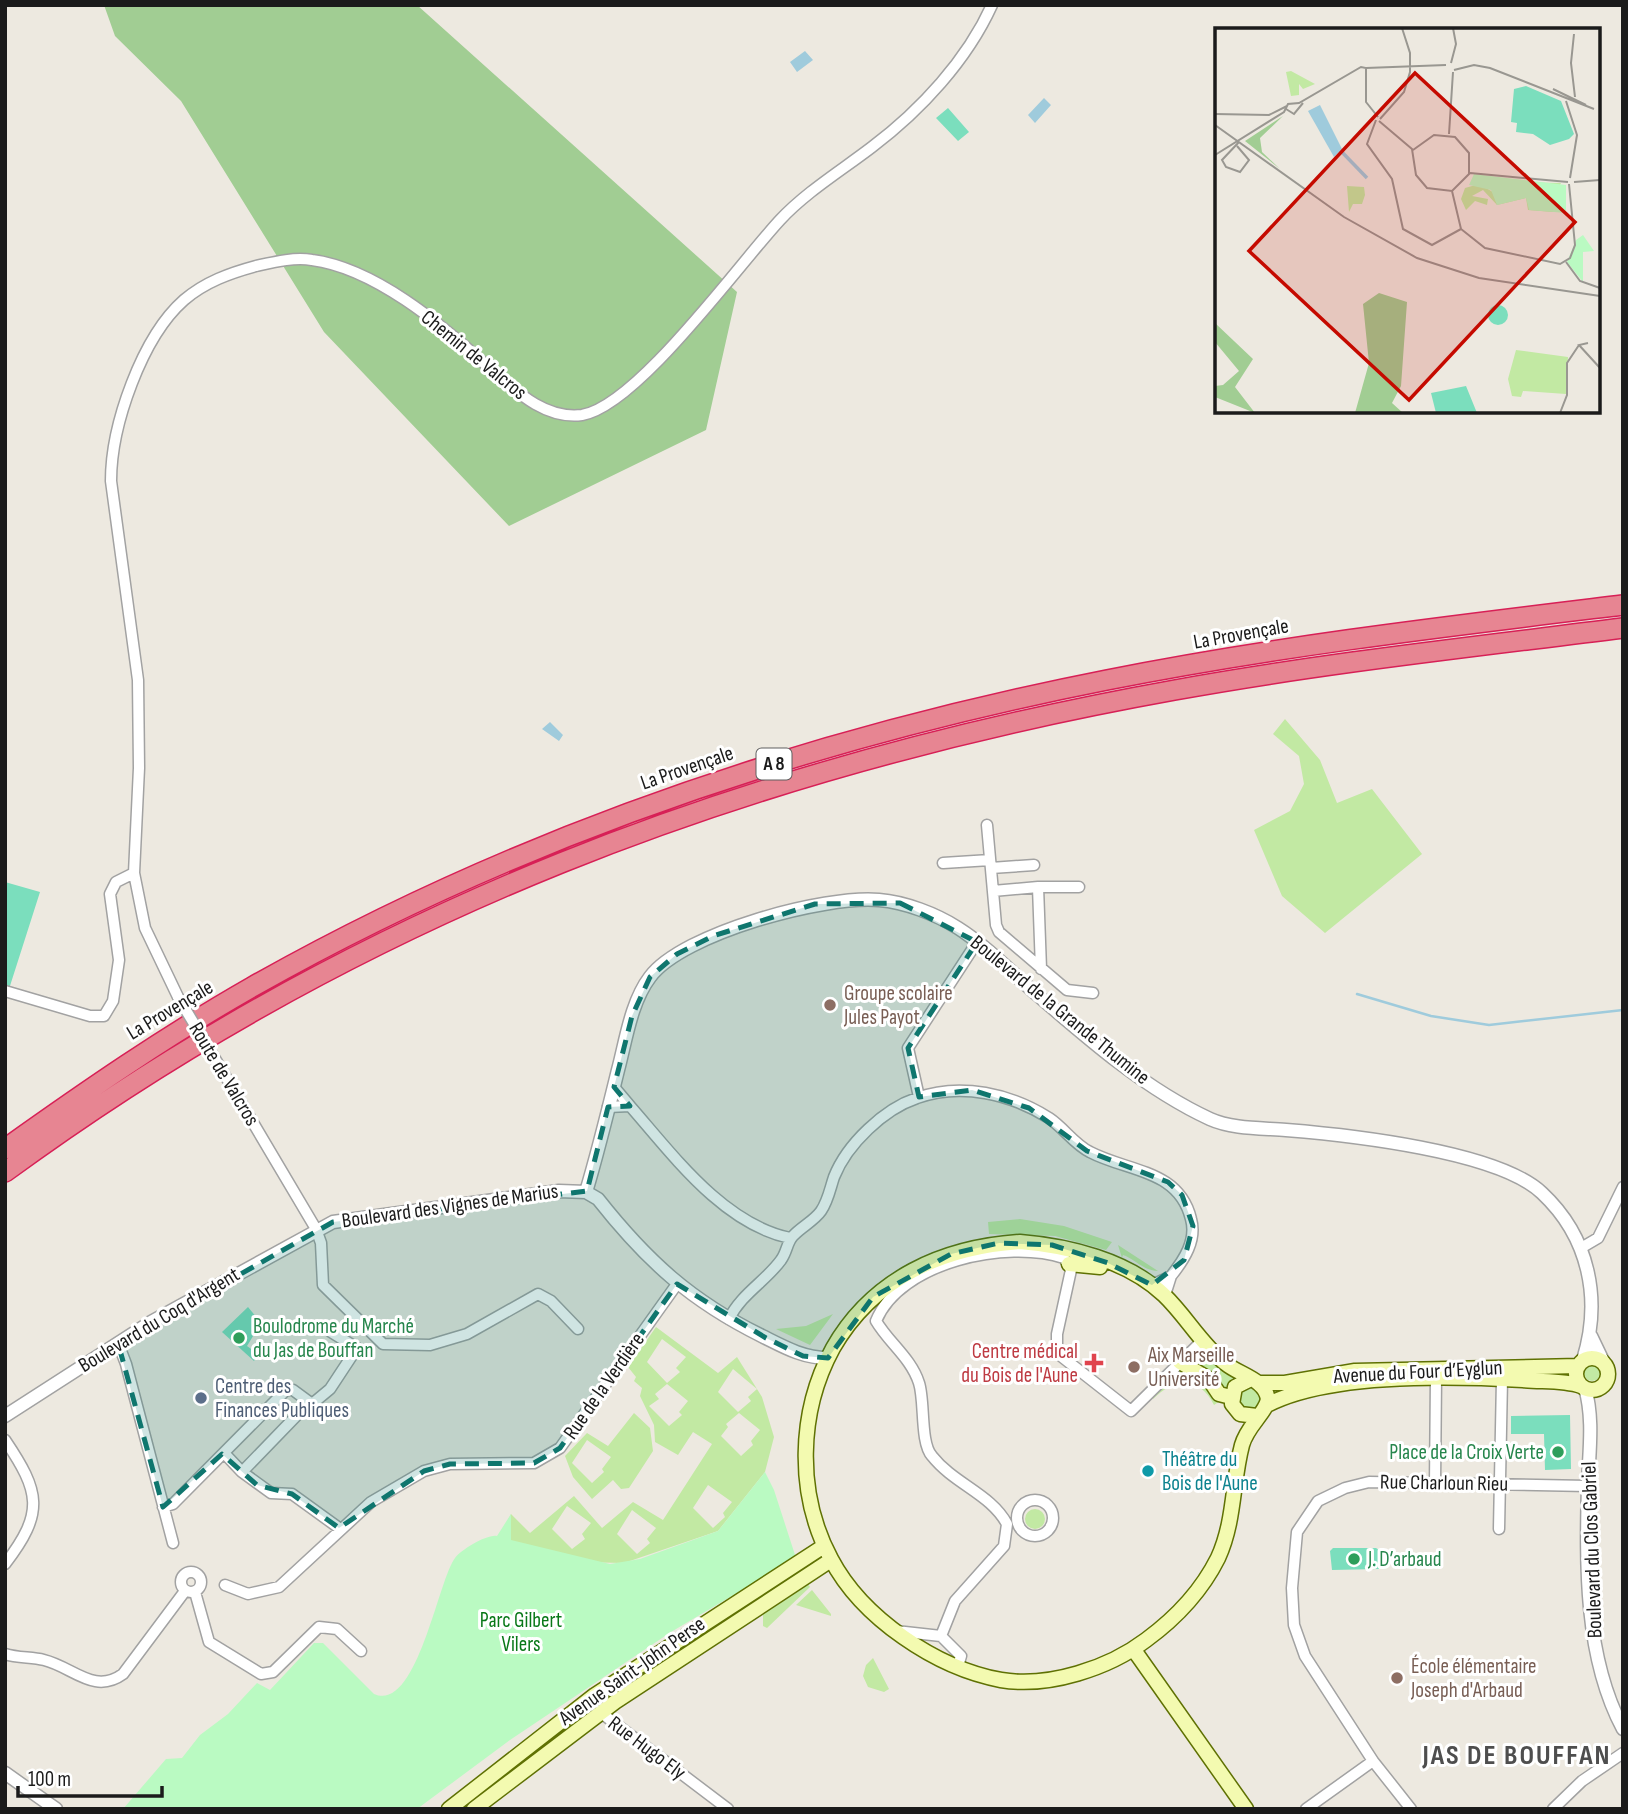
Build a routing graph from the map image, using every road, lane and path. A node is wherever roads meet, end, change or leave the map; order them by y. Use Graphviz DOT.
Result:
graph roads {
  1 [pos="992,5"];
  2 [pos="121,541"];
  3 [pos="1623,605"];
  4 [pos="1623,628"];
  5 [pos="987,825"];
  6 [pos="943,863"];
  7 [pos="990,864"];
  8 [pos="1034,864"];
  9 [pos="134,873"];
  10 [pos="1038,887"];
  11 [pos="1079,887"];
  12 [pos="993,891"];
  13 [pos="977,942"];
  14 [pos="1041,969"];
  15 [pos="5,991"];
  16 [pos="1093,993"];
  17 [pos="614,1087"];
  18 [pos="919,1097"];
  19 [pos="630,1106"];
  20 [pos="608,1107"];
  21 [pos="5,1149"];
  22 [pos="5,1173"];
  23 [pos="1622,1191"];
  24 [pos="586,1192"];
  25 [pos="316,1229"];
  26 [pos="790,1238"];
  27 [pos="1581,1248"];
  28 [pos="1070,1267"];
  29 [pos="1171,1276"];
  30 [pos="1147,1282"];
  31 [pos="677,1284"];
  32 [pos="1165,1296"];
  33 [pos="729,1319"];
  34 [pos="578,1329"];
  35 [pos="331,1332"];
  36 [pos="1591,1336"];
  37 [pos="1203,1340"];
  38 [pos="118,1343"];
  39 [pos="803,1356"];
  40 [pos="828,1359"];
  41 [pos="1180,1362"];
  42 [pos="1604,1362"];
  43 [pos="1581,1363"];
  44 [pos="1623,1376"];
  45 [pos="1436,1377"];
  46 [pos="818,1378"];
  47 [pos="1502,1379"];
  48 [pos="1254,1381"];
  49 [pos="1593,1386"];
  50 [pos="1231,1397"];
  51 [pos="312,1404"];
  52 [pos="1262,1410"];
  53 [pos="5,1416"];
  54 [pos="5,1440"];
  55 [pos="224,1453"];
  56 [pos="242,1472"];
  57 [pos="1435,1484"];
  58 [pos="1498,1484"];
  59 [pos="1588,1486"];
  60 [pos="163,1507"];
  61 [pos="339,1528"];
  62 [pos="1499,1529"];
  63 [pos="173,1543"];
  64 [pos="824,1546"];
  65 [pos="831,1560"];
  66 [pos="5,1564"];
  67 [pos="225,1586"];
  68 [pos="896,1631"];
  69 [pos="942,1636"];
  70 [pos="1134,1650"];
  71 [pos="361,1651"];
  72 [pos="5,1654"];
  73 [pos="960,1661"];
  74 [pos="600,1712"];
  75 [pos="1622,1725"];
  76 [pos="1623,1753"];
  77 [pos="1373,1761"];
  78 [pos="5,1773"];
  79 [pos="56,1809"];
  80 [pos="449,1809"];
  81 [pos="474,1809"];
  82 [pos="728,1809"];
  83 [pos="1246,1809"];
  84 [pos="1306,1809"];
  85 [pos="1411,1809"];
  86 [pos="1553,1809"];
  1 -- 2 [label="street, Chemin de Valcros"];
  2 -- 9 [label="street, Route de Valcros"];
  3 -- 21 [label="highway, La Provençale / A 8"];
  4 -- 22 [label="highway, La Provençale / A 8"];
  5 -- 7 [label="street"];
  6 -- 7 [label="street"];
  7 -- 8 [label="street"];
  7 -- 12 [label="street"];
  9 -- 15 [label="street"];
  9 -- 25 [label="street, Route de Valcros, bridge"];
  10 -- 11 [label="street"];
  10 -- 12 [label="street"];
  10 -- 14 [label="street"];
  12 -- 14 [label="street"];
  13 -- 17 [label="street, Boulevard de la Grande Thumine"];
  13 -- 18 [label="street"];
  13 -- 27 [label="street, Boulevard de la Grande Thumine"];
  14 -- 16 [label="street"];
  17 -- 19 [label="street"];
  17 -- 20 [label="street, Boulevard de la Grande Thumine"];
  18 -- 26 [label="street"];
  18 -- 29 [label="street"];
  19 -- 20 [label="street"];
  19 -- 26 [label="street"];
  20 -- 24 [label="street, Boulevard de la Grande Thumine"];
  23 -- 27 [label="street"];
  24 -- 25 [label="street, Boulevard des Vignes de Marius"];
  24 -- 31 [label="street"];
  25 -- 34 [label="street"];
  25 -- 38 [label="street, Boulevard du Coq d'Argent"];
  26 -- 33 [label="street"];
  27 -- 36 [label="street, Boulevard de la Grande Thumine"];
  28 -- 30 [label="main road"];
  28 -- 41 [label="street"];
  28 -- 69 [label="street"];
  29 -- 30 [label="street"];
  29 -- 32 [label="street"];
  30 -- 32 [label="main road"];
  30 -- 40 [label="main road"];
  31 -- 33 [label="street"];
  31 -- 61 [label="street, Rue de la Verdière"];
  32 -- 37 [label="main road"];
  33 -- 39 [label="street"];
  35 -- 51 [label="street"];
  36 -- 42 [label="street, Boulevard de la Grande Thumine"];
  36 -- 43 [label="street, Boulevard de la Grande Thumine"];
  37 -- 41 [label="street"];
  37 -- 48 [label="main road"];
  38 -- 53 [label="street, Boulevard du Coq d'Argent"];
  38 -- 60 [label="street"];
  39 -- 40 [label="street"];
  39 -- 46 [label="street"];
  40 -- 46 [label="main road"];
  41 -- 50 [label="main road"];
  42 -- 43 [label="main road, Avenue du Four d’Eyglun"];
  42 -- 44 [label="main road"];
  42 -- 49 [label="main road"];
  43 -- 48 [label="main road, Avenue du Four d’Eyglun"];
  43 -- 49 [label="main road"];
  44 -- 49 [label="main road, Avenue du Four d’Eyglun"];
  45 -- 47 [label="main road, Avenue du Four d’Eyglun"];
  45 -- 52 [label="main road, Avenue du Four d’Eyglun"];
  45 -- 57 [label="street"];
  46 -- 64 [label="main road"];
  47 -- 49 [label="main road, Avenue du Four d’Eyglun"];
  47 -- 58 [label="street"];
  48 -- 50 [label="main road"];
  48 -- 52 [label="main road"];
  49 -- 59 [label="street, Boulevard du Clos Gabriel"];
  50 -- 52 [label="main road"];
  51 -- 55 [label="street"];
  51 -- 56 [label="street"];
  52 -- 70 [label="main road"];
  54 -- 66 [label="street"];
  55 -- 56 [label="street"];
  55 -- 60 [label="street"];
  56 -- 61 [label="street"];
  57 -- 58 [label="street, Rue Charloun Rieu"];
  57 -- 77 [label="street, Rue Charloun Rieu"];
  58 -- 59 [label="street, Rue Charloun Rieu"];
  58 -- 62 [label="street"];
  59 -- 75 [label="street, Boulevard du Clos Gabriel"];
  60 -- 63 [label="street"];
  61 -- 67 [label="street, Rue de la Verdière"];
  64 -- 65 [label="main road"];
  64 -- 80 [label="main road, Avenue Saint-John Perse"];
  65 -- 68 [label="main road"];
  65 -- 74 [label="main road, Avenue Saint-John Perse"];
  68 -- 69 [label="street"];
  68 -- 73 [label="main road"];
  69 -- 73 [label="street"];
  70 -- 73 [label="main road"];
  70 -- 83 [label="main road"];
  71 -- 72 [label="street"];
  74 -- 81 [label="main road, Avenue Saint-John Perse"];
  74 -- 82 [label="street, Rue Hugo Ely"];
  76 -- 86 [label="street"];
  77 -- 84 [label="street"];
  77 -- 85 [label="street, Rue Charloun Rieu"];
  78 -- 79 [label="street"];
}
